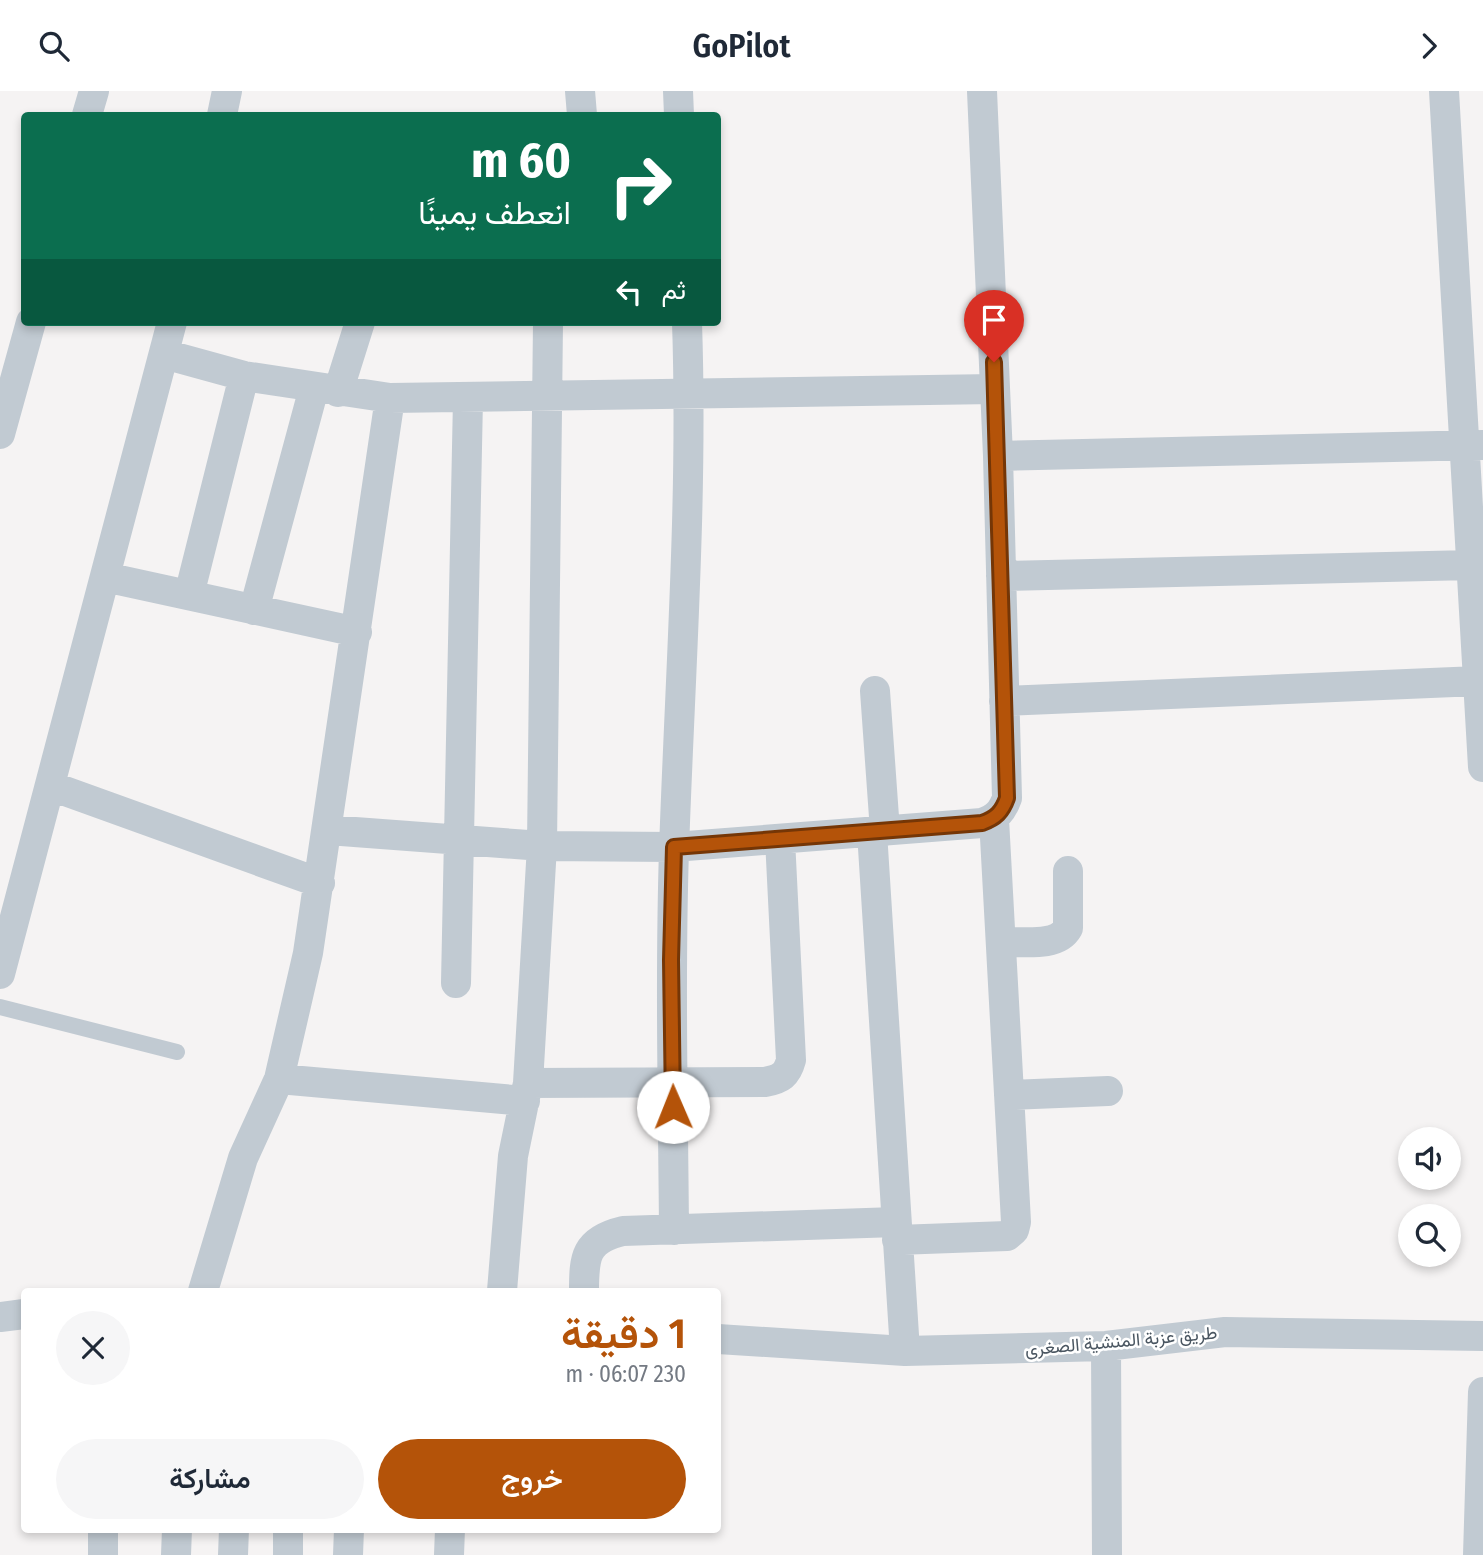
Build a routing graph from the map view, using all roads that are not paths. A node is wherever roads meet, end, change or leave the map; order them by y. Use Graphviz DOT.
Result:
graph roads {
  1 [pos="94,91"];
  2 [pos="227,91"];
  3 [pos="580,91"];
  4 [pos="678,91"];
  5 [pos="982,91"];
  6 [pos="1444,91"];
  7 [pos="88,112"];
  8 [pos="223,112"];
  9 [pos="582,112"];
  10 [pos="679,112"];
  11 [pos="30,326"];
  12 [pos="171,326"];
  13 [pos="358,326"];
  14 [pos="548,326"];
  15 [pos="687,326"];
  16 [pos="164,355"];
  17 [pos="244,376"];
  18 [pos="995,389"];
  19 [pos="326,390"];
  20 [pos="689,395"];
  21 [pos="547,397"];
  22 [pos="390,398"];
  23 [pos="468,399"];
  24 [pos="0,434"];
  25 [pos="1474,445"];
  26 [pos="998,456"];
  27 [pos="1471,565"];
  28 [pos="1001,576"];
  29 [pos="105,577"];
  30 [pos="189,595"];
  31 [pos="254,610"];
  32 [pos="357,632"];
  33 [pos="1478,681"];
  34 [pos="875,691"];
  35 [pos="1004,702"];
  36 [pos="1483,767"];
  37 [pos="51,786"];
  38 [pos="993,819"];
  39 [pos="328,830"];
  40 [pos="878,831"];
  41 [pos="780,839"];
  42 [pos="459,841"];
  43 [pos="542,846"];
  44 [pos="674,847"];
  45 [pos="1068,871"];
  46 [pos="320,883"];
  47 [pos="1000,942"];
  48 [pos="0,974"];
  49 [pos="456,983"];
  50 [pos="0,1007"];
  51 [pos="177,1052"];
  52 [pos="279,1079"];
  53 [pos="673,1082"];
  54 [pos="1108,1091"];
  55 [pos="527,1092"];
  56 [pos="1009,1095"];
  57 [pos="674,1230"];
  58 [pos="896,1231"];
  59 [pos="204,1288"];
  60 [pos="502,1288"];
  61 [pos="584,1288"];
  62 [pos="21,1314"];
  63 [pos="0,1317"];
  64 [pos="1483,1335"];
  65 [pos="721,1339"];
  66 [pos="1106,1346"];
  67 [pos="905,1351"];
  68 [pos="1483,1392"];
  69 [pos="103,1533"];
  70 [pos="177,1533"];
  71 [pos="234,1533"];
  72 [pos="288,1533"];
  73 [pos="349,1533"];
  74 [pos="450,1533"];
  75 [pos="103,1555"];
  76 [pos="176,1555"];
  77 [pos="233,1555"];
  78 [pos="288,1555"];
  79 [pos="348,1555"];
  80 [pos="449,1555"];
  81 [pos="1107,1555"];
  82 [pos="1478,1555"];
  1 -- 7 [label="street"];
  2 -- 8 [label="street"];
  3 -- 9 [label="street"];
  4 -- 10 [label="street"];
  5 -- 18 [label="street"];
  6 -- 25 [label="street"];
  11 -- 24 [label="street"];
  12 -- 16 [label="street"];
  13 -- 19 [label="street"];
  14 -- 21 [label="street"];
  15 -- 20 [label="street"];
  16 -- 17 [label="street"];
  16 -- 29 [label="street"];
  17 -- 19 [label="street"];
  17 -- 30 [label="street"];
  18 -- 20 [label="street"];
  18 -- 26 [label="street"];
  19 -- 22 [label="street"];
  19 -- 31 [label="street"];
  20 -- 21 [label="street"];
  20 -- 44 [label="street"];
  21 -- 23 [label="street"];
  21 -- 43 [label="street"];
  22 -- 23 [label="street"];
  22 -- 32 [label="street"];
  23 -- 42 [label="street"];
  25 -- 26 [label="street"];
  25 -- 27 [label="street"];
  26 -- 28 [label="street"];
  27 -- 28 [label="street"];
  27 -- 33 [label="street"];
  28 -- 35 [label="street"];
  29 -- 30 [label="street"];
  29 -- 37 [label="street"];
  30 -- 31 [label="street"];
  31 -- 32 [label="street"];
  32 -- 39 [label="street"];
  33 -- 35 [label="street"];
  33 -- 36 [label="street"];
  34 -- 40 [label="street"];
  35 -- 38 [label="street"];
  37 -- 46 [label="street"];
  37 -- 48 [label="street"];
  38 -- 40 [label="street"];
  38 -- 47 [label="street"];
  39 -- 42 [label="street"];
  39 -- 46 [label="street"];
  40 -- 41 [label="street"];
  40 -- 58 [label="street"];
  41 -- 44 [label="street"];
  41 -- 53 [label="street"];
  42 -- 43 [label="street"];
  42 -- 49 [label="street"];
  43 -- 44 [label="street"];
  43 -- 55 [label="street"];
  44 -- 53 [label="street"];
  45 -- 47 [label="street"];
  46 -- 52 [label="street"];
  47 -- 56 [label="street"];
  50 -- 51 [label="lane"];
  52 -- 55 [label="street"];
  52 -- 59 [label="street"];
  53 -- 55 [label="street"];
  53 -- 57 [label="street"];
  54 -- 56 [label="street"];
  55 -- 60 [label="street"];
  56 -- 58 [label="street"];
  57 -- 58 [label="street"];
  57 -- 61 [label="street"];
  58 -- 67 [label="street"];
  62 -- 63 [label="street"];
  64 -- 66 [label="street, طريق عزبة المنشية الصغرى"];
  65 -- 67 [label="street, طريق عزبة المنشية الصغرى"];
  66 -- 67 [label="street, طريق عزبة المنشية الصغرى"];
  66 -- 81 [label="street"];
  68 -- 82 [label="street"];
  69 -- 75 [label="street"];
  70 -- 76 [label="street"];
  71 -- 77 [label="street"];
  72 -- 78 [label="street"];
  73 -- 79 [label="street"];
  74 -- 80 [label="street"];
}
